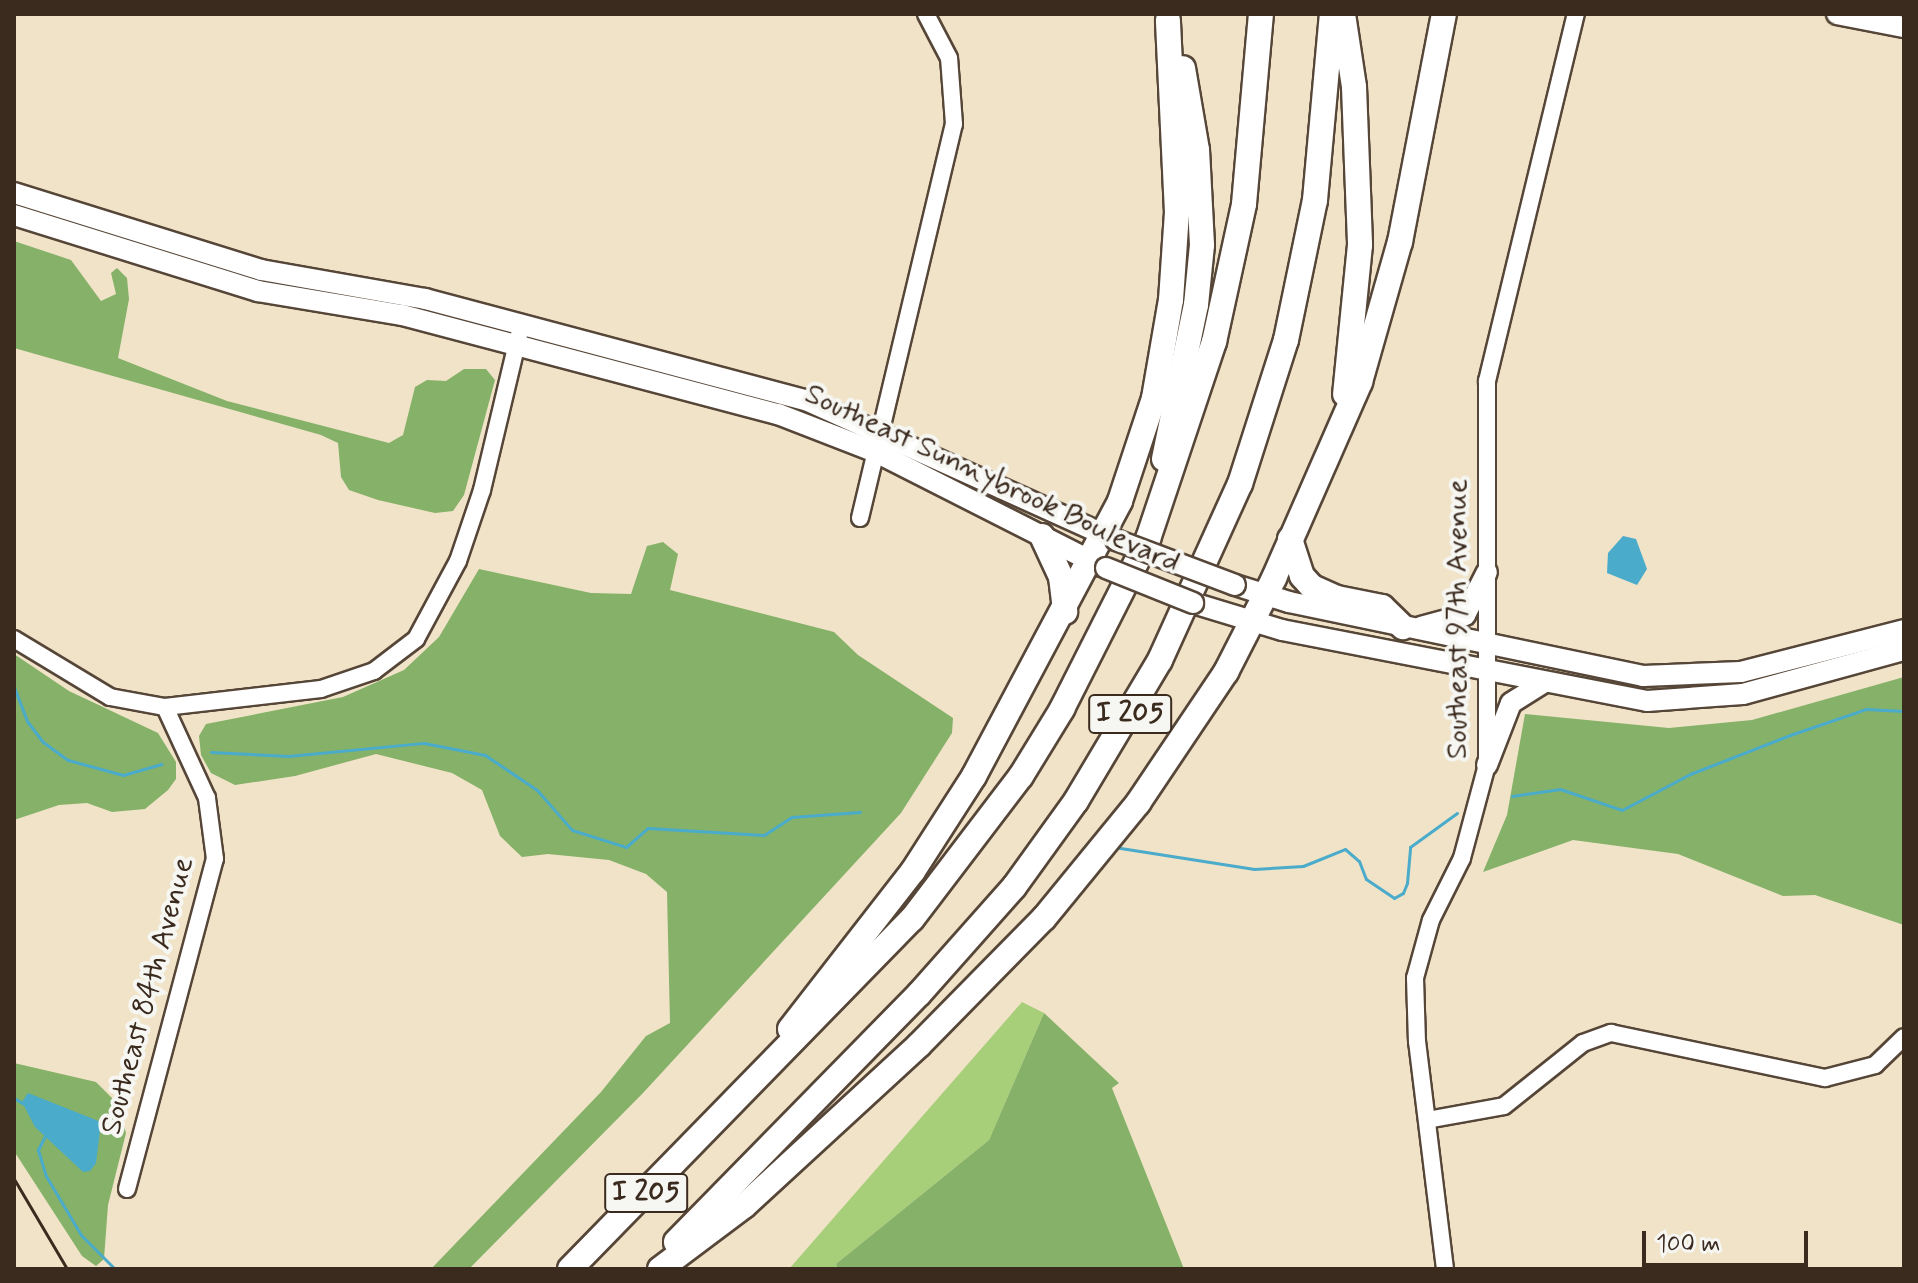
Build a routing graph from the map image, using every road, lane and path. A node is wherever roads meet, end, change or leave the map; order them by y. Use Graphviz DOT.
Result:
graph roads {
  1 [pos="926,14"];
  2 [pos="1261,14"];
  3 [pos="1332,14"];
  4 [pos="1343,14"];
  5 [pos="1444,14"];
  6 [pos="1576,14"];
  7 [pos="1837,14"];
  8 [pos="1866,16"];
  9 [pos="1167,17"];
  10 [pos="1904,27"];
  11 [pos="14,193"];
  12 [pos="14,215"];
  13 [pos="520,324"];
  14 [pos="517,345"];
  15 [pos="749,384"];
  16 [pos="700,393"];
  17 [pos="1345,408"];
  18 [pos="881,431"];
  19 [pos="876,452"];
  20 [pos="860,518"];
  21 [pos="1042,536"];
  22 [pos="1111,538"];
  23 [pos="1148,539"];
  24 [pos="1290,539"];
  25 [pos="1099,565"];
  26 [pos="1487,572"];
  27 [pos="1266,594"];
  28 [pos="1065,612"];
  29 [pos="1253,621"];
  30 [pos="1408,628"];
  31 [pos="1904,630"];
  32 [pos="14,639"];
  33 [pos="1904,640"];
  34 [pos="1488,645"];
  35 [pos="1904,650"];
  36 [pos="1489,671"];
  37 [pos="1827,672"];
  38 [pos="1543,683"];
  39 [pos="165,707"];
  40 [pos="1487,765"];
  41 [pos="1904,1037"];
  42 [pos="722,1117"];
  43 [pos="1427,1120"];
  44 [pos="127,1189"];
  45 [pos="570,1269"];
  46 [pos="649,1269"];
  47 [pos="660,1269"];
  48 [pos="1445,1269"];
  1 -- 18 [label="street"];
  2 -- 23 [label="highway, I 205"];
  3 -- 46 [label="highway, I 205"];
  4 -- 17 [label="highway"];
  5 -- 17 [label="highway"];
  6 -- 26 [label="street, Southeast 97th Avenue"];
  7 -- 8 [label="main road"];
  8 -- 10 [label="main road"];
  9 -- 22 [label="highway"];
  9 -- 23 [label="highway"];
  11 -- 13 [label="main road, Southeast Sunnybrook Boulevard"];
  12 -- 14 [label="main road, Southeast Sunnybrook Boulevard"];
  13 -- 14 [label="street"];
  13 -- 15 [label="main road, Southeast Sunnybrook Boulevard"];
  14 -- 16 [label="main road, Southeast Sunnybrook Boulevard"];
  14 -- 39 [label="street"];
  15 -- 16 [label="main road"];
  15 -- 18 [label="main road, Southeast Sunnybrook Boulevard"];
  16 -- 19 [label="main road, Southeast Sunnybrook Boulevard"];
  17 -- 24 [label="highway"];
  18 -- 19 [label="street"];
  18 -- 22 [label="main road, Southeast Sunnybrook Boulevard"];
  19 -- 20 [label="street"];
  19 -- 21 [label="main road, Southeast Sunnybrook Boulevard"];
  21 -- 25 [label="main road, Southeast Sunnybrook Boulevard"];
  21 -- 28 [label="highway"];
  22 -- 25 [label="highway"];
  22 -- 27 [label="main road, Southeast Sunnybrook Boulevard, bridge"];
  23 -- 42 [label="highway, I 205"];
  24 -- 27 [label="highway"];
  24 -- 30 [label="highway"];
  25 -- 28 [label="highway"];
  25 -- 29 [label="main road, Southeast Sunnybrook Boulevard, bridge"];
  26 -- 30 [label="main road"];
  26 -- 34 [label="street, Southeast 97th Avenue"];
  27 -- 29 [label="highway"];
  27 -- 30 [label="main road, Southeast Sunnybrook Boulevard"];
  28 -- 42 [label="highway"];
  29 -- 36 [label="main road, Southeast Sunnybrook Boulevard"];
  29 -- 47 [label="highway"];
  30 -- 34 [label="main road, Southeast Sunnybrook Boulevard"];
  31 -- 34 [label="main road, Southeast Sunnybrook Boulevard"];
  32 -- 39 [label="street"];
  33 -- 37 [label="main road"];
  34 -- 36 [label="street, Southeast 97th Avenue"];
  35 -- 37 [label="main road, Southeast Sunnybrook Boulevard"];
  36 -- 38 [label="main road, Southeast Sunnybrook Boulevard"];
  36 -- 40 [label="street, Southeast 97th Avenue"];
  37 -- 38 [label="main road, Southeast Sunnybrook Boulevard"];
  38 -- 40 [label="main road"];
  39 -- 44 [label="street, Southeast 84th Avenue"];
  40 -- 43 [label="street, Southeast 97th Avenue"];
  41 -- 43 [label="street"];
  42 -- 45 [label="highway, I 205"];
  43 -- 48 [label="street, Southeast 97th Avenue"];
}
